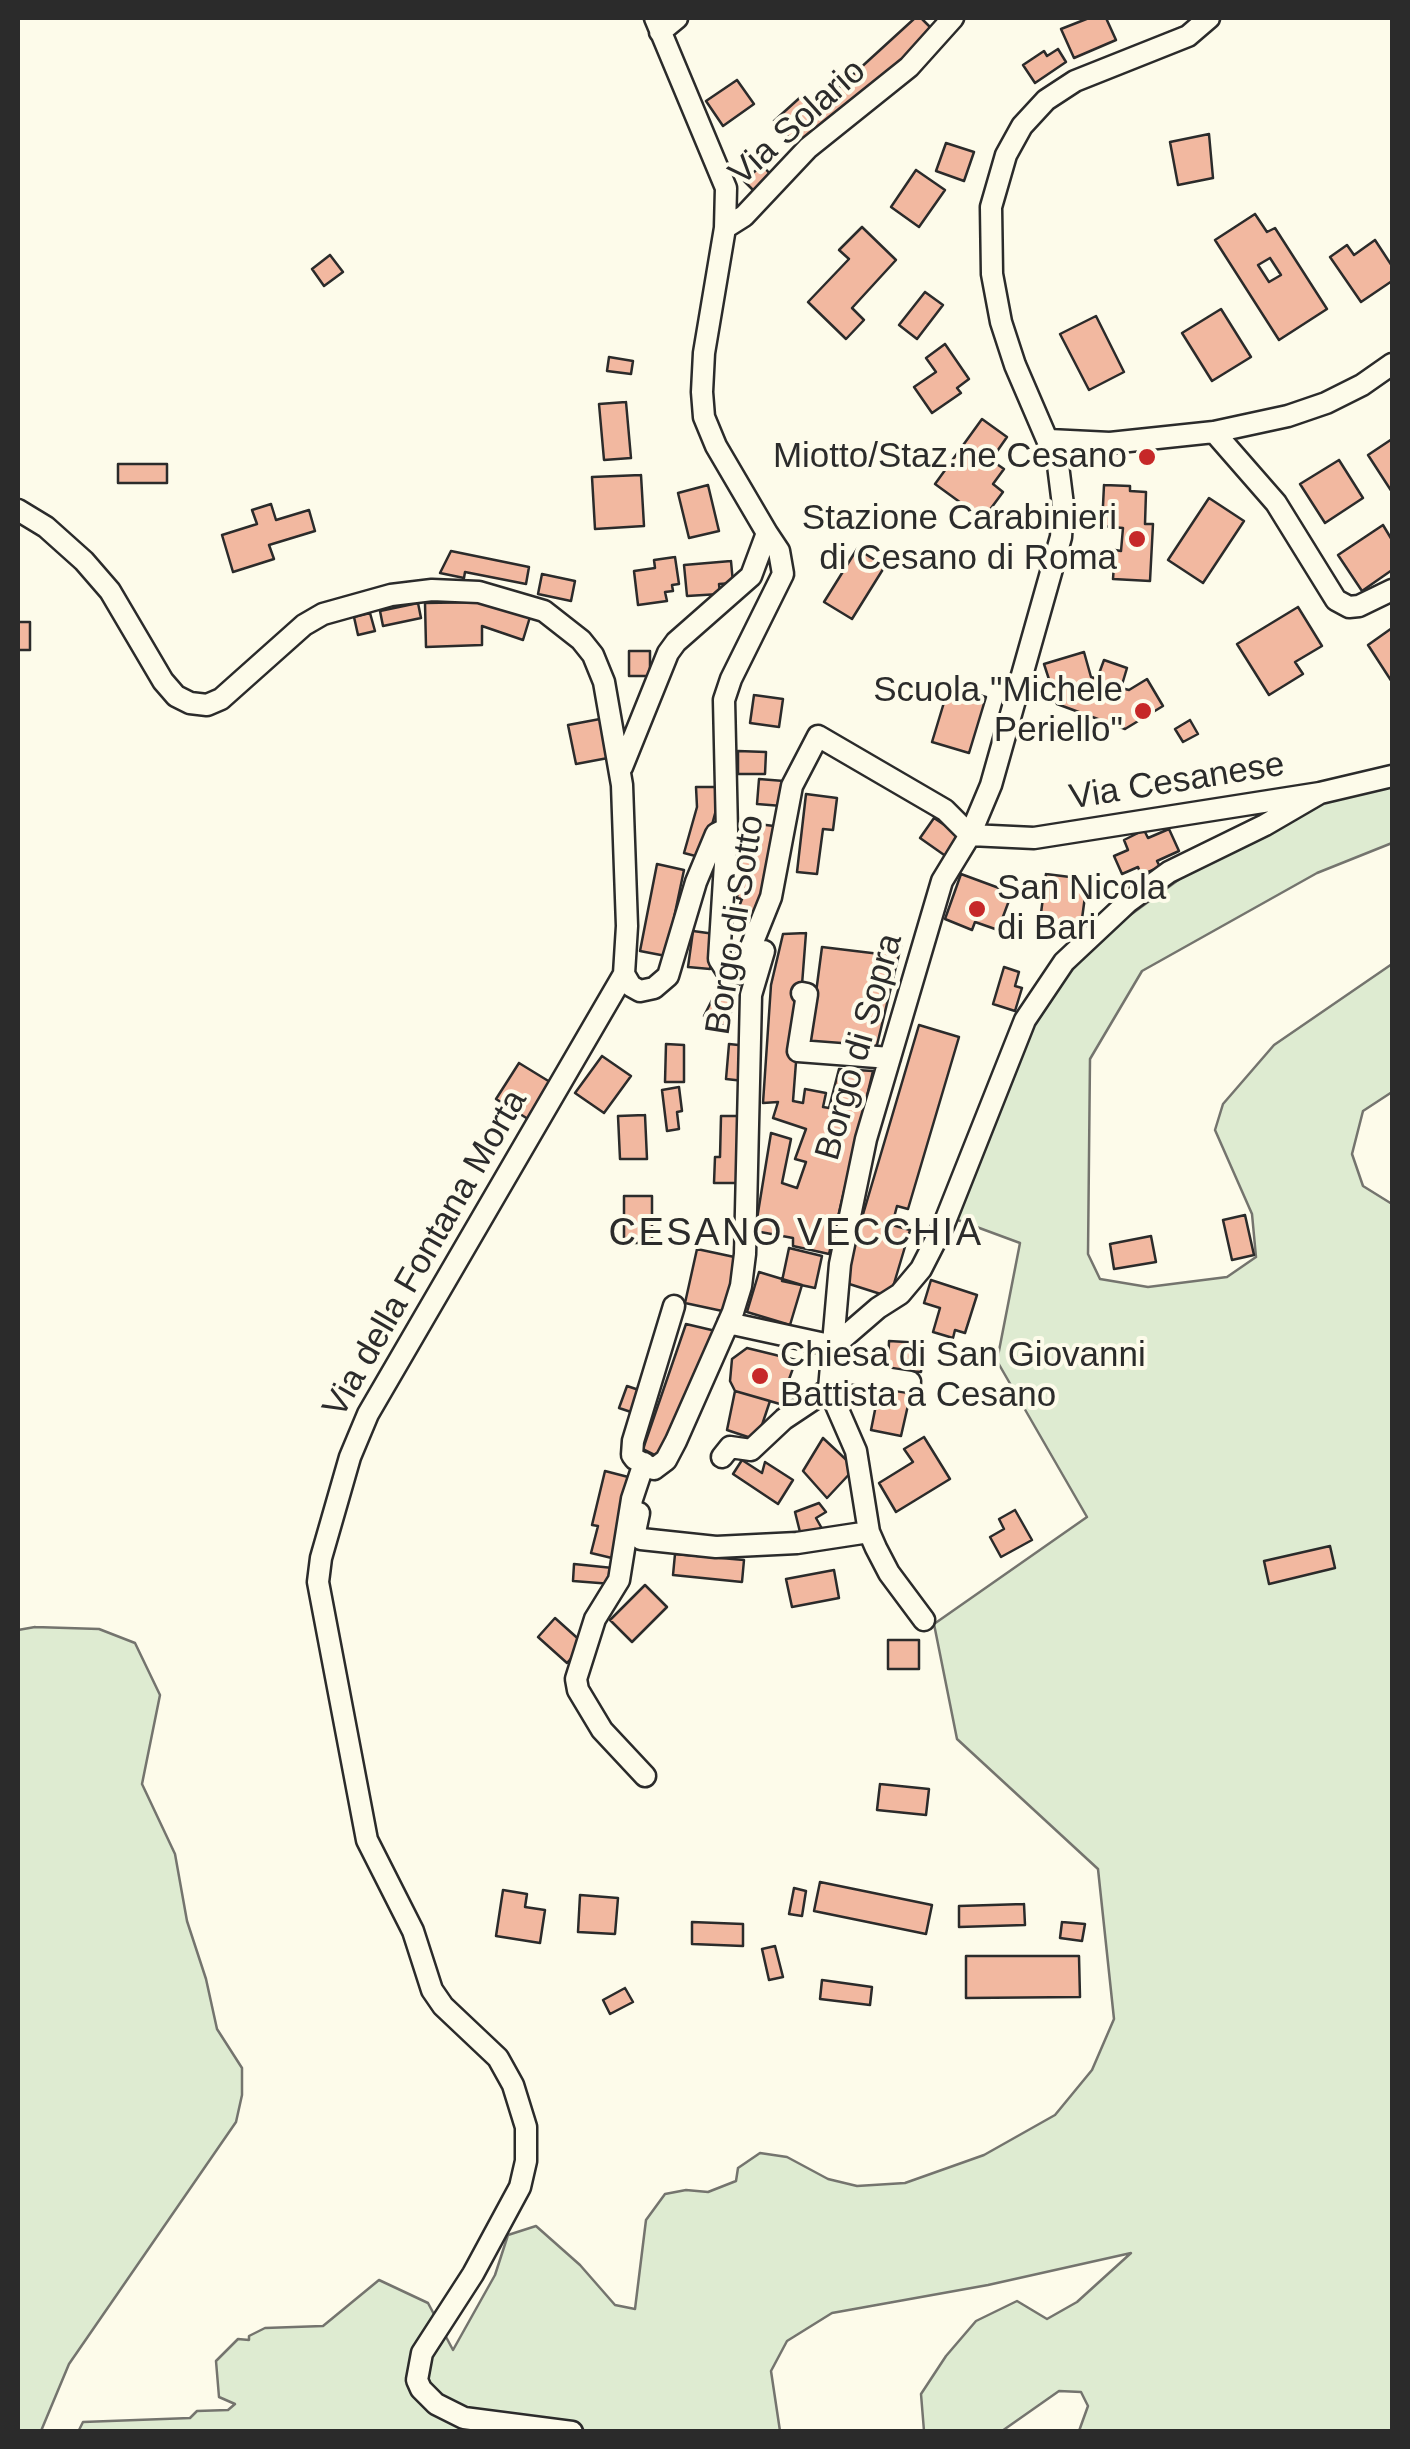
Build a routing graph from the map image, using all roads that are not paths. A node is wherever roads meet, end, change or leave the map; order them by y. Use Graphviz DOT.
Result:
graph roads {
  1 [pos="677,18"];
  2 [pos="953,18"];
  3 [pos="1209,18"];
  4 [pos="658,25"];
  5 [pos="725,228"];
  6 [pos="1392,364"];
  7 [pos="1214,432"];
  8 [pos="1049,440"];
  9 [pos="18,510"];
  10 [pos="767,533"];
  11 [pos="1392,590"];
  12 [pos="621,769"];
  13 [pos="1392,776"];
  14 [pos="1320,793"];
  15 [pos="727,832"];
  16 [pos="970,835"];
  17 [pos="770,897"];
  18 [pos="624,974"];
  19 [pos="802,994"];
  20 [pos="890,1058"];
  21 [pos="674,1306"];
  22 [pos="728,1323"];
  23 [pos="834,1346"];
  24 [pos="830,1380"];
  25 [pos="910,1382"];
  26 [pos="722,1457"];
  27 [pos="649,1466"];
  28 [pos="869,1532"];
  29 [pos="924,1620"];
  30 [pos="645,1776"];
  31 [pos="572,2432"];
  1 -- 4 [label="street"];
  2 -- 5 [label="street, Via Solario"];
  3 -- 8 [label="street, Borgo di Sopra"];
  4 -- 5 [label="street"];
  5 -- 10 [label="street"];
  6 -- 7 [label="street"];
  7 -- 8 [label="street"];
  7 -- 11 [label="street"];
  8 -- 16 [label="street, Borgo di Sopra"];
  9 -- 12 [label="street"];
  10 -- 12 [label="street"];
  10 -- 15 [label="street"];
  12 -- 18 [label="street"];
  13 -- 14 [label="street, Via Cesanese"];
  14 -- 16 [label="street, Via Cesanese"];
  14 -- 23 [label="street"];
  15 -- 17 [label="street"];
  15 -- 18 [label="street"];
  16 -- 17 [label="street, Borgo di Sotto"];
  16 -- 20 [label="street, Borgo di Sopra"];
  17 -- 22 [label="street, Borgo di Sotto"];
  18 -- 31 [label="street, Via della Fontana Morta"];
  19 -- 20 [label="street"];
  20 -- 23 [label="street, Borgo di Sopra"];
  21 -- 27 [label="street"];
  22 -- 23 [label="street"];
  22 -- 27 [label="street, Borgo di Sotto"];
  23 -- 24 [label="street, Borgo di Sopra"];
  24 -- 25 [label="street"];
  24 -- 26 [label="street"];
  24 -- 28 [label="street"];
  27 -- 28 [label="street"];
  27 -- 30 [label="street"];
  28 -- 29 [label="street"];
}
